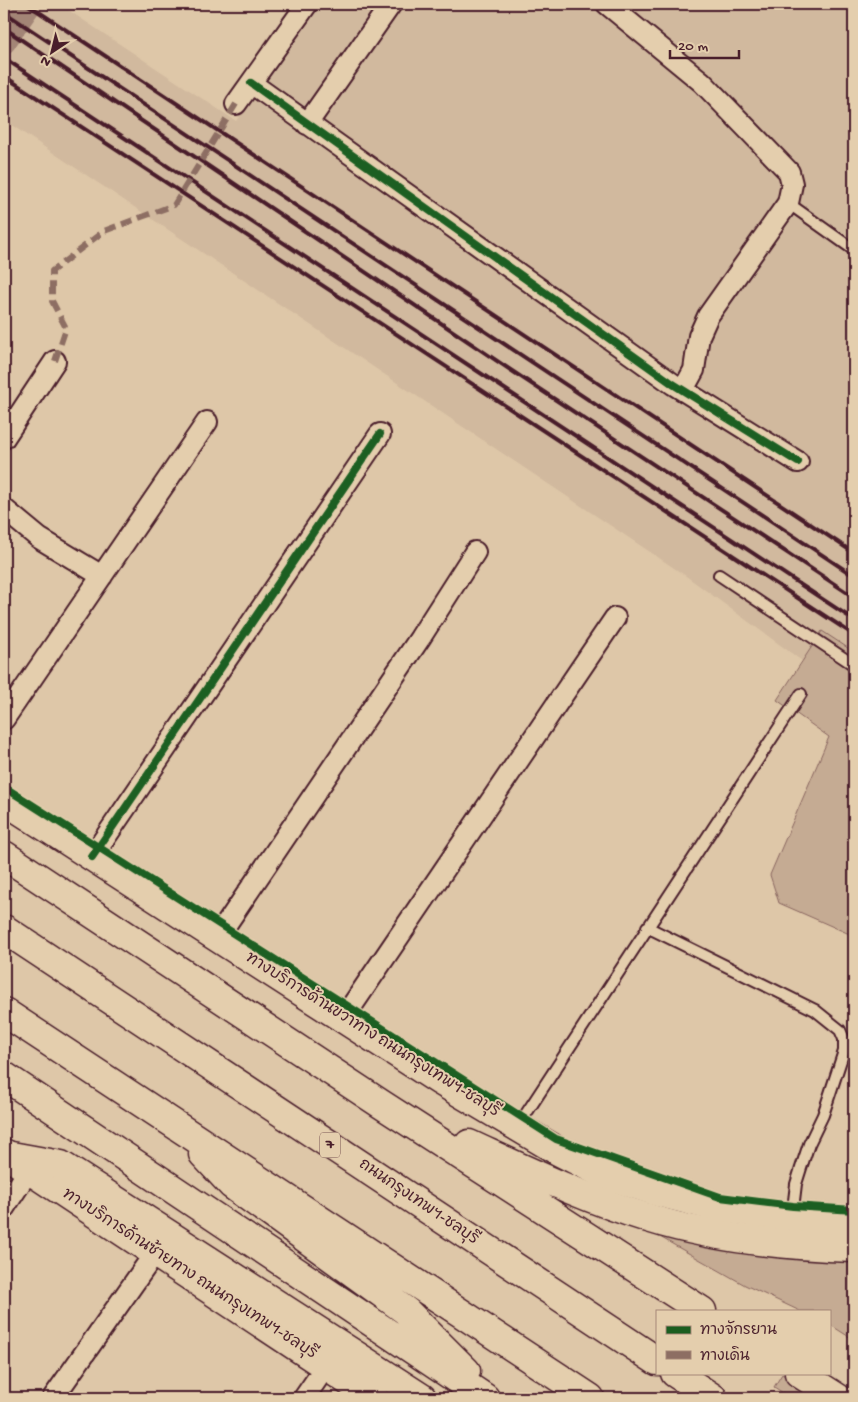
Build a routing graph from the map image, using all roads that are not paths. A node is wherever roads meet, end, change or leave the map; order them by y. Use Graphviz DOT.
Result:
graph roads {
  1 [pos="307,4"];
  2 [pos="391,4"];
  3 [pos="607,4"];
  4 [pos="251,82"];
  5 [pos="236,104"];
  6 [pos="307,124"];
  7 [pos="788,203"];
  8 [pos="854,250"];
  9 [pos="55,361"];
  10 [pos="683,390"];
  11 [pos="207,422"];
  12 [pos="380,434"];
  13 [pos="4,438"];
  14 [pos="798,462"];
  15 [pos="4,509"];
  16 [pos="475,552"];
  17 [pos="719,574"];
  18 [pos="102,576"];
  19 [pos="614,618"];
  20 [pos="854,665"];
  21 [pos="801,694"];
  22 [pos="4,719"];
  23 [pos="4,800"];
  24 [pos="4,855"];
  25 [pos="92,857"];
  26 [pos="647,927"];
  27 [pos="4,928"];
  28 [pos="217,938"];
  29 [pos="4,1012"];
  30 [pos="343,1019"];
  31 [pos="4,1076"];
  32 [pos="381,1104"];
  33 [pos="518,1127"];
  34 [pos="195,1137"];
  35 [pos="5,1154"];
  36 [pos="30,1170"];
  37 [pos="4,1208"];
  38 [pos="792,1218"];
  39 [pos="854,1221"];
  40 [pos="854,1248"];
  41 [pos="155,1253"];
  42 [pos="700,1310"];
  43 [pos="656,1360"];
  44 [pos="326,1366"];
  45 [pos="677,1374"];
  46 [pos="801,1374"];
  47 [pos="53,1398"];
  48 [pos="304,1398"];
  49 [pos="374,1398"];
  50 [pos="422,1398"];
  51 [pos="485,1398"];
  52 [pos="492,1398"];
  53 [pos="590,1398"];
  54 [pos="713,1398"];
  55 [pos="838,1398"];
  1 -- 4 [label="street"];
  2 -- 6 [label="street"];
  3 -- 7 [label="street"];
  4 -- 5 [label="street"];
  4 -- 6 [label="street"];
  6 -- 10 [label="street"];
  7 -- 8 [label="lane"];
  7 -- 10 [label="street"];
  9 -- 13 [label="street"];
  10 -- 14 [label="street"];
  11 -- 18 [label="street"];
  12 -- 25 [label="street"];
  15 -- 18 [label="street"];
  16 -- 28 [label="street"];
  17 -- 20 [label="lane"];
  18 -- 22 [label="street"];
  19 -- 30 [label="street"];
  21 -- 26 [label="lane"];
  23 -- 25 [label="main road, ทางบริการด้านขวาทาง ถนนกรุงเทพฯ-ชลบุรี"];
  24 -- 32 [label="main road"];
  25 -- 28 [label="main road, ทางบริการด้านขวาทาง ถนนกรุงเทพฯ-ชลบุรี"];
  26 -- 33 [label="lane"];
  26 -- 38 [label="lane"];
  27 -- 43 [label="main road, ถนนกรุงเทพฯ-ชลบุรี / 7"];
  28 -- 30 [label="main road, ทางบริการด้านขวาทาง ถนนกรุงเทพฯ-ชลบุรี"];
  29 -- 34 [label="main road"];
  30 -- 33 [label="main road, ทางบริการด้านขวาทาง ถนนกรุงเทพฯ-ชลบุรี"];
  31 -- 51 [label="main road"];
  32 -- 40 [label="main road"];
  32 -- 42 [label="main road"];
  33 -- 38 [label="main road, ทางบริการด้านขวาทาง ถนนกรุงเทพฯ-ชลบุรี"];
  34 -- 52 [label="main road"];
  34 -- 53 [label="main road"];
  35 -- 36 [label="main road, ทางบริการด้านซ้ายทาง ถนนกรุงเทพฯ-ชลบุรี"];
  35 -- 50 [label="main road"];
  36 -- 37 [label="street"];
  36 -- 41 [label="main road, ทางบริการด้านซ้ายทาง ถนนกรุงเทพฯ-ชลบุรี"];
  38 -- 39 [label="main road, ทางบริการด้านขวาทาง ถนนกรุงเทพฯ-ชลบุรี"];
  41 -- 44 [label="main road, ทางบริการด้านซ้ายทาง ถนนกรุงเทพฯ-ชลบุรี"];
  41 -- 47 [label="street"];
  44 -- 48 [label="street"];
  44 -- 49 [label="main road, ทางบริการด้านซ้ายทาง ถนนกรุงเทพฯ-ชลบุรี"];
  45 -- 54 [label="main road"];
  46 -- 55 [label="main road"];
}
